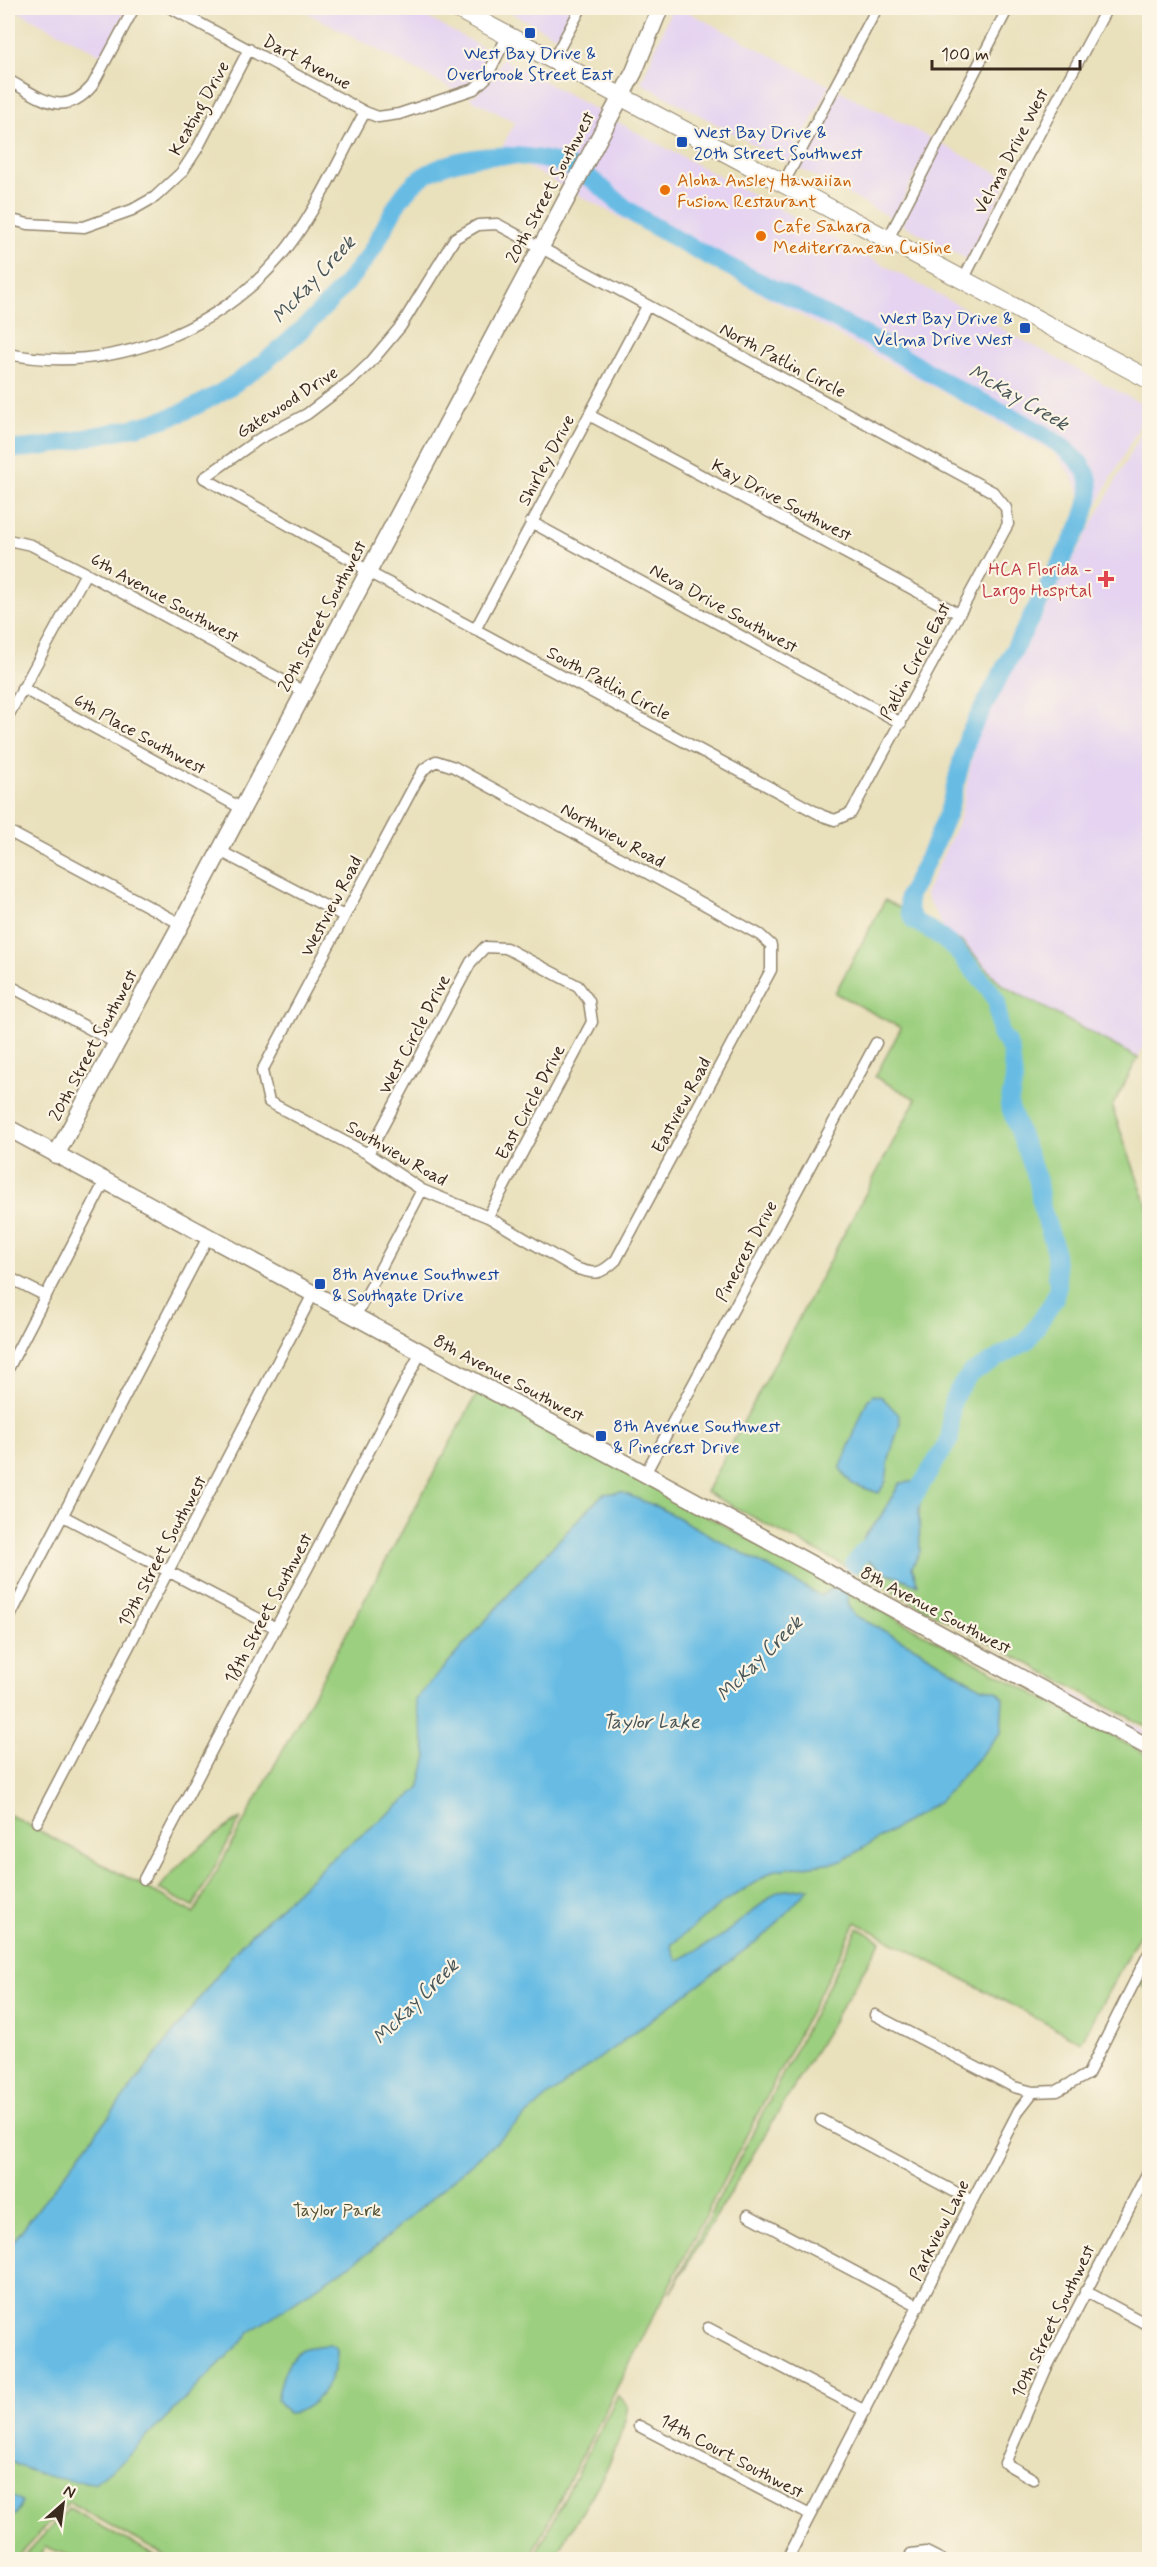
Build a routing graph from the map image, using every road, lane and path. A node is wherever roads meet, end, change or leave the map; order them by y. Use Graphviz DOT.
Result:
graph roads {
  1 [pos="134,8"];
  2 [pos="171,8"];
  3 [pos="456,8"];
  4 [pos="581,8"];
  5 [pos="660,8"];
  6 [pos="877,8"];
  7 [pos="1008,8"];
  8 [pos="1107,8"];
  9 [pos="508,35"];
  10 [pos="249,49"];
  11 [pos="553,60"];
  12 [pos="8,80"];
  13 [pos="621,96"];
  14 [pos="365,112"];
  15 [pos="783,184"];
  16 [pos="8,219"];
  17 [pos="888,239"];
  18 [pos="539,248"];
  19 [pos="963,280"];
  20 [pos="647,306"];
  21 [pos="8,354"];
  22 [pos="1149,380"];
  23 [pos="589,415"];
  24 [pos="1006,508"];
  25 [pos="531,522"];
  26 [pos="8,540"];
  27 [pos="368,572"];
  28 [pos="86,573"];
  29 [pos="959,614"];
  30 [pos="474,630"];
  31 [pos="22,688"];
  32 [pos="304,692"];
  33 [pos="8,716"];
  34 [pos="901,723"];
  35 [pos="436,761"];
  36 [pos="241,808"];
  37 [pos="836,820"];
  38 [pos="8,831"];
  39 [pos="220,851"];
  40 [pos="344,915"];
  41 [pos="181,924"];
  42 [pos="771,945"];
  43 [pos="500,947"];
  44 [pos="8,985"];
  45 [pos="116,1043"];
  46 [pos="876,1043"];
  47 [pos="262,1071"];
  48 [pos="8,1128"];
  49 [pos="368,1154"];
  50 [pos="56,1155"];
  51 [pos="105,1181"];
  52 [pos="422,1190"];
  53 [pos="488,1217"];
  54 [pos="208,1237"];
  55 [pos="602,1272"];
  56 [pos="8,1277"];
  57 [pos="314,1294"];
  58 [pos="46,1296"];
  59 [pos="355,1317"];
  60 [pos="421,1352"];
  61 [pos="8,1369"];
  62 [pos="645,1474"];
  63 [pos="63,1516"];
  64 [pos="169,1573"];
  65 [pos="8,1620"];
  66 [pos="276,1628"];
  67 [pos="1149,1748"];
  68 [pos="37,1822"];
  69 [pos="144,1879"];
  70 [pos="1149,1951"];
  71 [pos="875,2016"];
  72 [pos="1033,2092"];
  73 [pos="821,2120"];
  74 [pos="1149,2168"];
  75 [pos="1145,2188"];
  76 [pos="972,2201"];
  77 [pos="748,2215"];
  78 [pos="1085,2291"];
  79 [pos="919,2306"];
  80 [pos="1149,2326"];
  81 [pos="708,2328"];
  82 [pos="865,2411"];
  83 [pos="639,2426"];
  84 [pos="1033,2479"];
  85 [pos="810,2515"];
  86 [pos="911,2554"];
  87 [pos="787,2559"];
  88 [pos="942,2559"];
  1 -- 12 [label="street"];
  2 -- 10 [label="street, Dart Avenue"];
  3 -- 9 [label="main road"];
  4 -- 11 [label="street"];
  5 -- 13 [label="street, 20th Street Southwest"];
  6 -- 15 [label="street"];
  7 -- 17 [label="street"];
  8 -- 19 [label="street, Velma Drive West"];
  9 -- 11 [label="main road"];
  9 -- 14 [label="street"];
  10 -- 14 [label="street, Dart Avenue"];
  10 -- 16 [label="street, Keating Drive"];
  11 -- 13 [label="main road"];
  13 -- 15 [label="main road"];
  13 -- 18 [label="street, 20th Street Southwest"];
  14 -- 21 [label="street"];
  15 -- 17 [label="main road"];
  17 -- 19 [label="main road"];
  18 -- 20 [label="street, North Patlin Circle"];
  18 -- 27 [label="street, 20th Street Southwest"];
  18 -- 27 [label="street, Gatewood Drive"];
  19 -- 22 [label="main road"];
  20 -- 23 [label="street, Shirley Drive"];
  20 -- 24 [label="street, North Patlin Circle"];
  23 -- 25 [label="street, Shirley Drive"];
  23 -- 29 [label="street, Kay Drive Southwest"];
  24 -- 29 [label="street, Patlin Circle East"];
  25 -- 30 [label="street, Shirley Drive"];
  25 -- 34 [label="street, Neva Drive Southwest"];
  26 -- 28 [label="street, 6th Avenue Southwest"];
  27 -- 30 [label="street, South Patlin Circle"];
  27 -- 32 [label="street, 20th Street Southwest"];
  28 -- 31 [label="street"];
  28 -- 32 [label="street, 6th Avenue Southwest"];
  29 -- 34 [label="street, Patlin Circle East"];
  30 -- 37 [label="street, South Patlin Circle"];
  31 -- 33 [label="street"];
  31 -- 36 [label="street, 6th Place Southwest"];
  32 -- 36 [label="street, 20th Street Southwest"];
  34 -- 37 [label="street, Patlin Circle East"];
  35 -- 40 [label="street, Westview Road"];
  35 -- 42 [label="street, Northview Road"];
  36 -- 39 [label="street, 20th Street Southwest"];
  38 -- 41 [label="street"];
  39 -- 40 [label="street"];
  39 -- 41 [label="street, 20th Street Southwest"];
  40 -- 47 [label="street, Westview Road"];
  41 -- 45 [label="street, 20th Street Southwest"];
  42 -- 55 [label="street, Eastview Road"];
  43 -- 49 [label="street, West Circle Drive"];
  43 -- 53 [label="street, East Circle Drive"];
  44 -- 45 [label="street"];
  45 -- 50 [label="street, 20th Street Southwest"];
  46 -- 62 [label="street, Pinecrest Drive"];
  47 -- 49 [label="street, Southview Road"];
  48 -- 50 [label="street, 8th Avenue Southwest"];
  49 -- 52 [label="street, Southview Road"];
  50 -- 51 [label="street, 8th Avenue Southwest"];
  51 -- 54 [label="street, 8th Avenue Southwest"];
  51 -- 58 [label="street"];
  52 -- 53 [label="street, Southview Road"];
  52 -- 59 [label="street"];
  53 -- 55 [label="street, Southview Road"];
  54 -- 57 [label="street, 8th Avenue Southwest"];
  54 -- 63 [label="street"];
  56 -- 58 [label="street"];
  57 -- 59 [label="street, 8th Avenue Southwest"];
  57 -- 64 [label="street, 19th Street Southwest"];
  58 -- 61 [label="street"];
  59 -- 60 [label="street, 8th Avenue Southwest"];
  60 -- 62 [label="street, 8th Avenue Southwest"];
  60 -- 66 [label="street, 18th Street Southwest"];
  62 -- 67 [label="street, 8th Avenue Southwest"];
  63 -- 64 [label="street"];
  63 -- 65 [label="street"];
  64 -- 66 [label="street"];
  64 -- 68 [label="street, 19th Street Southwest"];
  66 -- 69 [label="street, 18th Street Southwest"];
  70 -- 72 [label="street"];
  71 -- 72 [label="street"];
  72 -- 76 [label="street, Parkview Lane"];
  73 -- 76 [label="street"];
  74 -- 75 [label="street, 10th Street Southwest"];
  75 -- 78 [label="street, 10th Street Southwest"];
  76 -- 79 [label="street, Parkview Lane"];
  77 -- 79 [label="street"];
  78 -- 80 [label="street"];
  78 -- 84 [label="street, 10th Street Southwest"];
  79 -- 82 [label="street, Parkview Lane"];
  81 -- 82 [label="street"];
  82 -- 85 [label="street, Parkview Lane"];
  83 -- 85 [label="street, 14th Court Southwest"];
  85 -- 87 [label="street, Parkview Lane"];
  86 -- 88 [label="street"];
}
